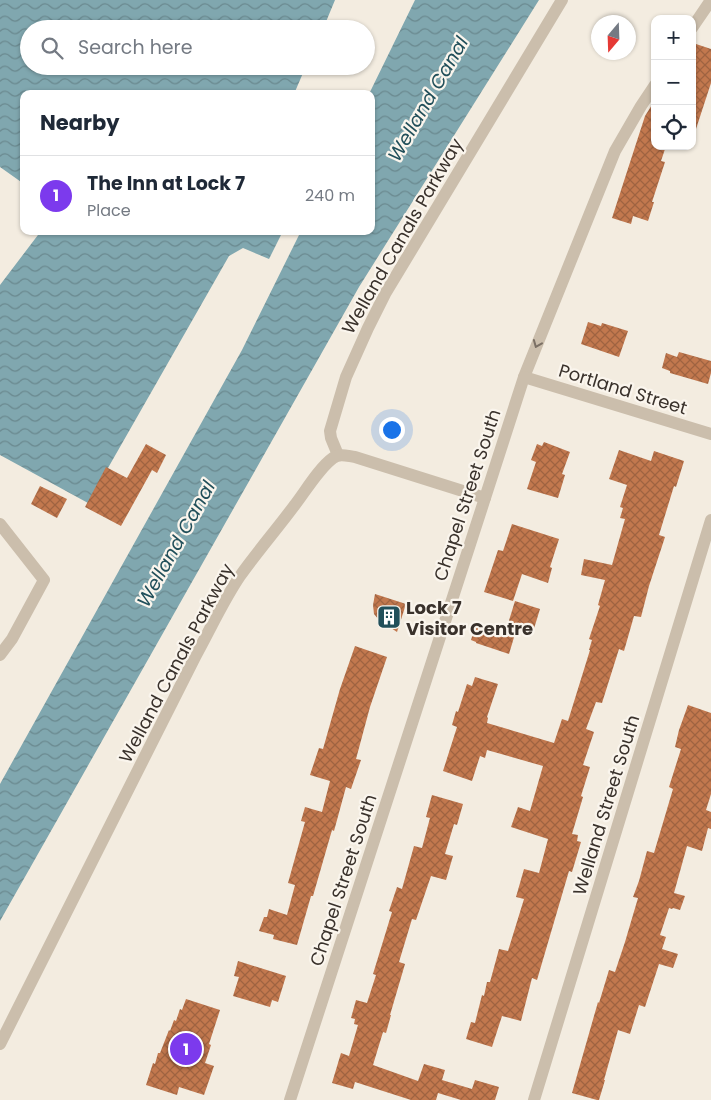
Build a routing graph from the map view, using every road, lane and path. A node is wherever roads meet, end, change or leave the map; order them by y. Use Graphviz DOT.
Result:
graph roads {
  1 [pos="562,0"];
  2 [pos="711,0"];
  3 [pos="696,22"];
  4 [pos="651,91"];
  5 [pos="524,377"];
  6 [pos="711,434"];
  7 [pos="338,455"];
  8 [pos="485,498"];
  9 [pos="711,520"];
  10 [pos="0,524"];
  11 [pos="0,656"];
  12 [pos="0,1044"];
  13 [pos="290,1100"];
  14 [pos="534,1100"];
  1 -- 7 [label="street, Welland Canals Parkway"];
  2 -- 3 [label="street"];
  4 -- 5 [label="street, Chapel Street South, one-way"];
  5 -- 6 [label="street, Portland Street"];
  5 -- 8 [label="street, Chapel Street South"];
  7 -- 8 [label="street"];
  7 -- 12 [label="street, Welland Canals Parkway"];
  8 -- 13 [label="street, Chapel Street South"];
  9 -- 14 [label="street, Welland Street South"];
  10 -- 11 [label="street"];
}
